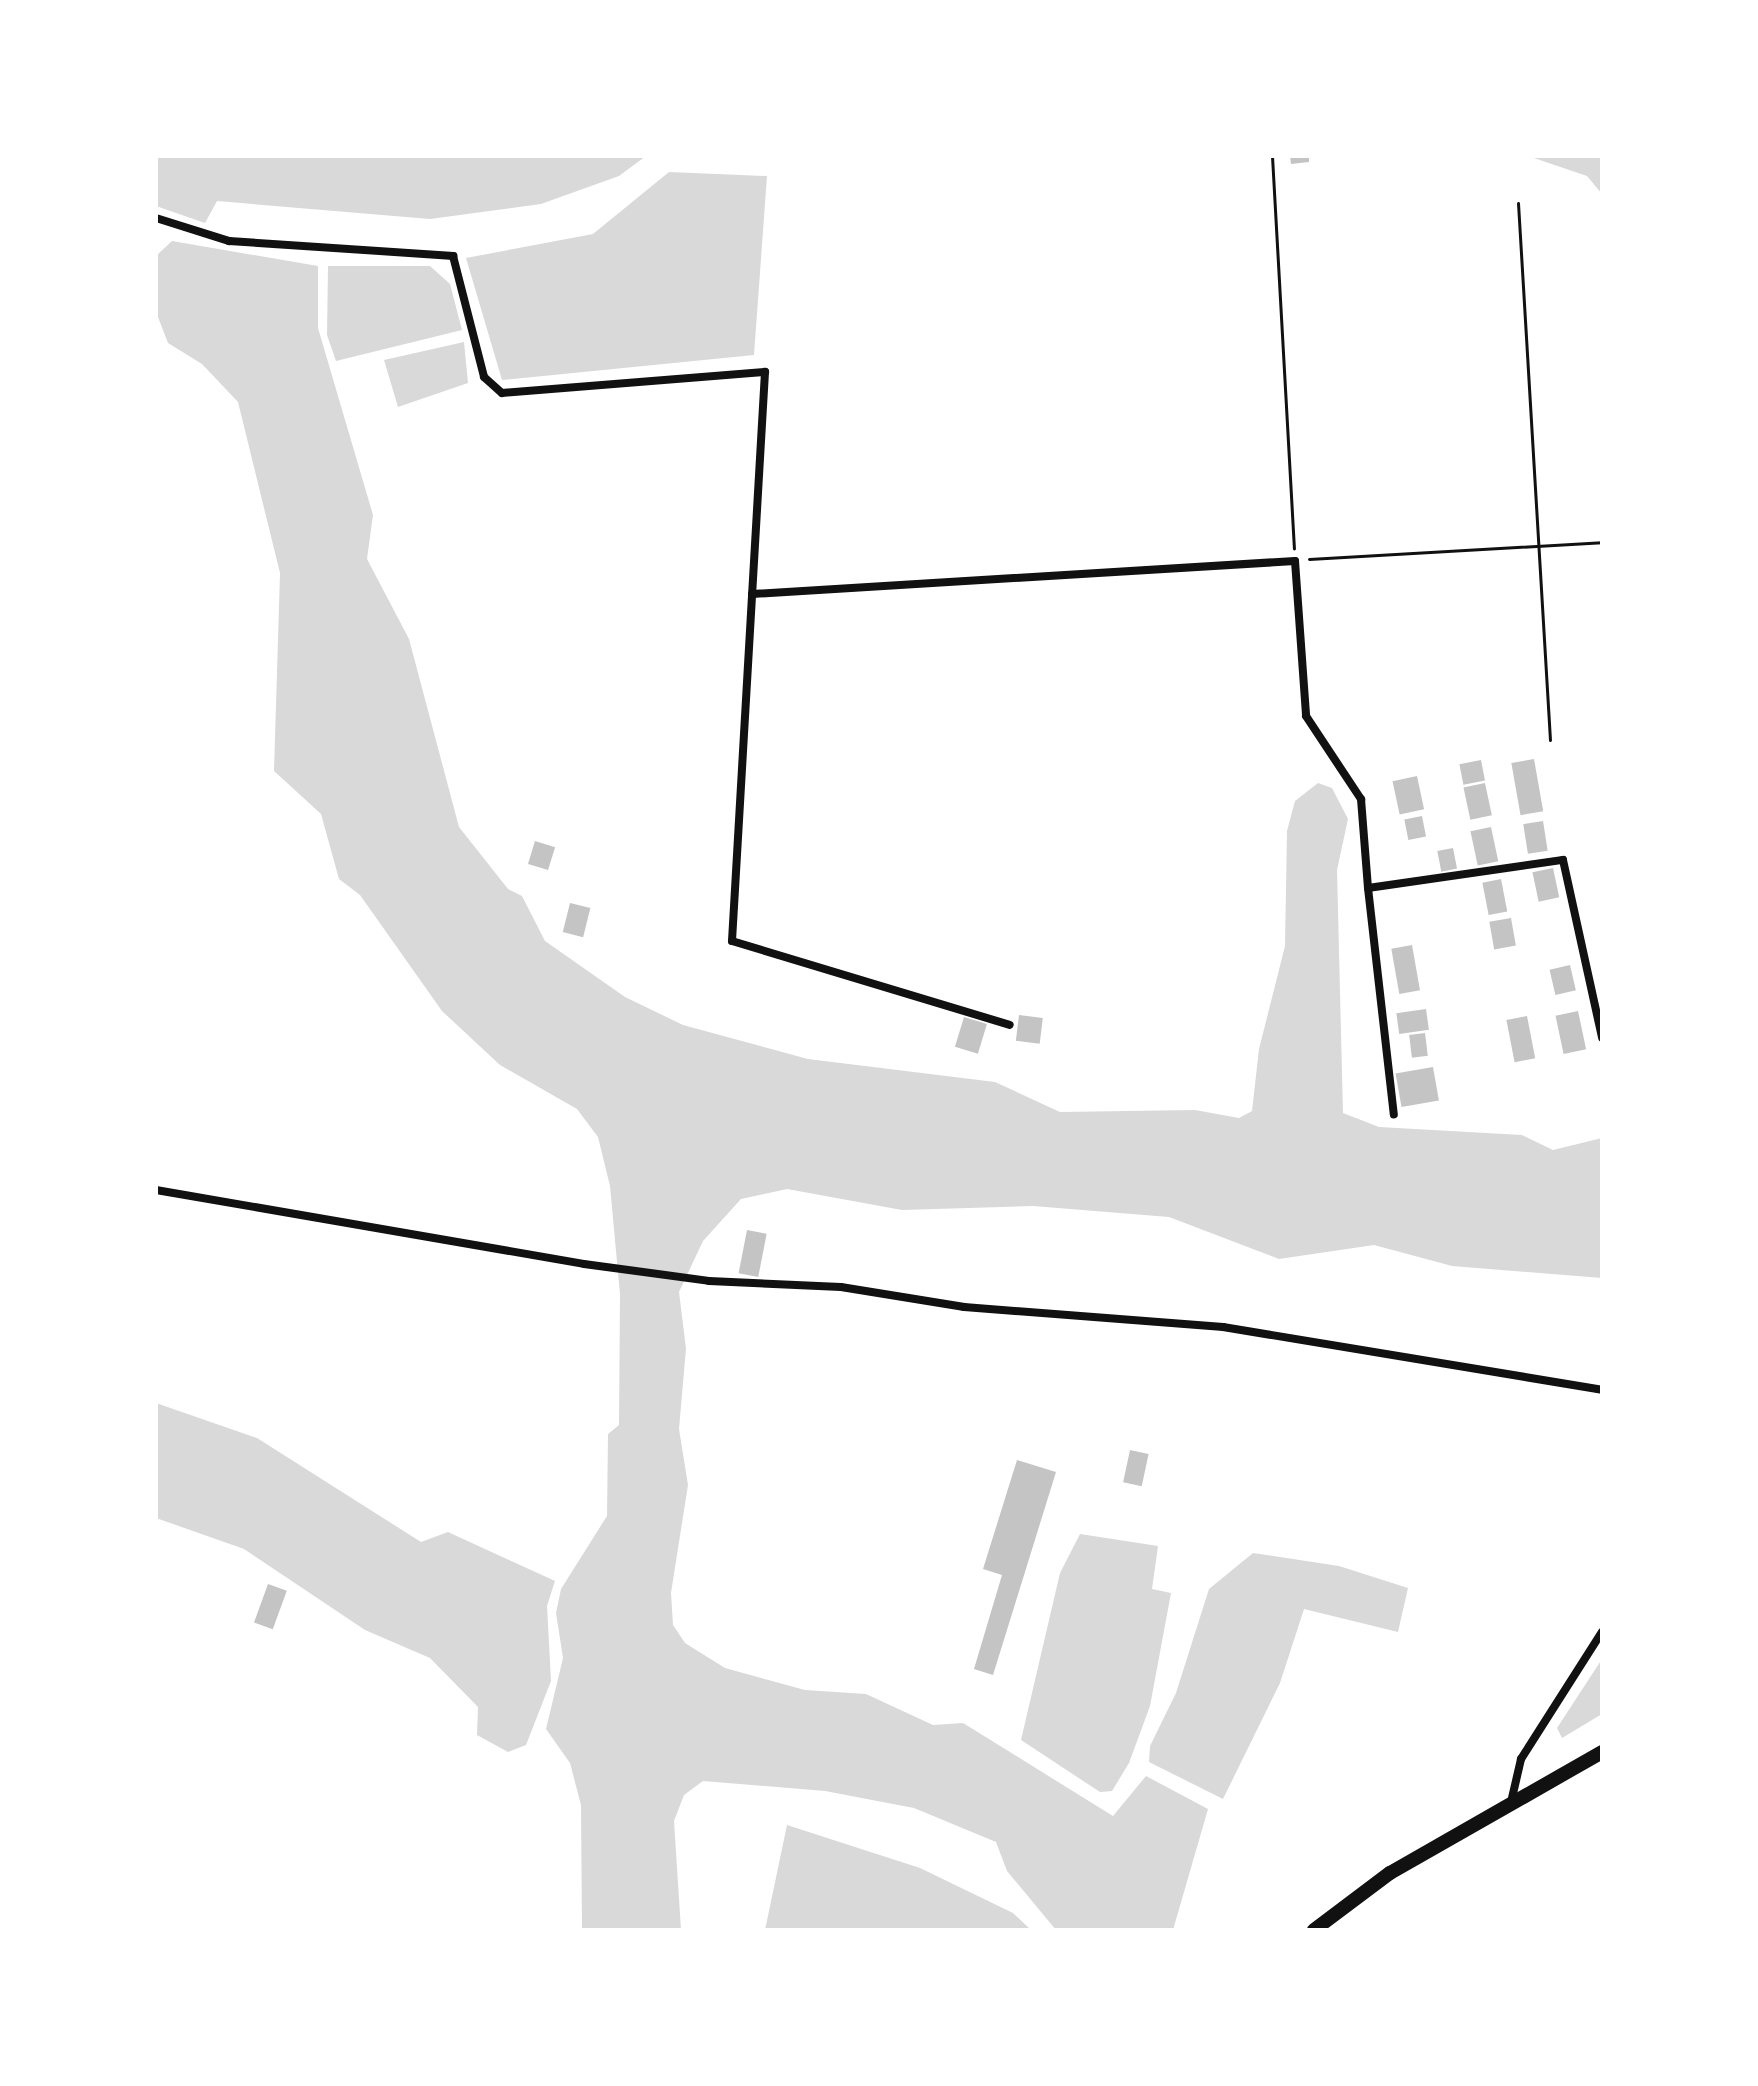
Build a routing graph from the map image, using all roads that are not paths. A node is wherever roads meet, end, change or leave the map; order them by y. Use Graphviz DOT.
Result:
graph roads {
  1 [pos="156,218"];
  2 [pos="752,594"];
  3 [pos="1368,888"];
  4 [pos="1010,1025"];
  5 [pos="1602,1038"];
  6 [pos="1394,1115"];
  7 [pos="156,1190"];
  8 [pos="1602,1390"];
  9 [pos="1602,1632"];
  10 [pos="1602,1752"];
  11 [pos="1512,1798"];
  12 [pos="1314,1930"];
  1 -- 2 [label="street"];
  2 -- 3 [label="street"];
  2 -- 4 [label="street"];
  3 -- 5 [label="street"];
  3 -- 6 [label="street"];
  7 -- 8 [label="street"];
  9 -- 11 [label="street"];
  10 -- 11 [label="main road"];
  11 -- 12 [label="main road"];
}
